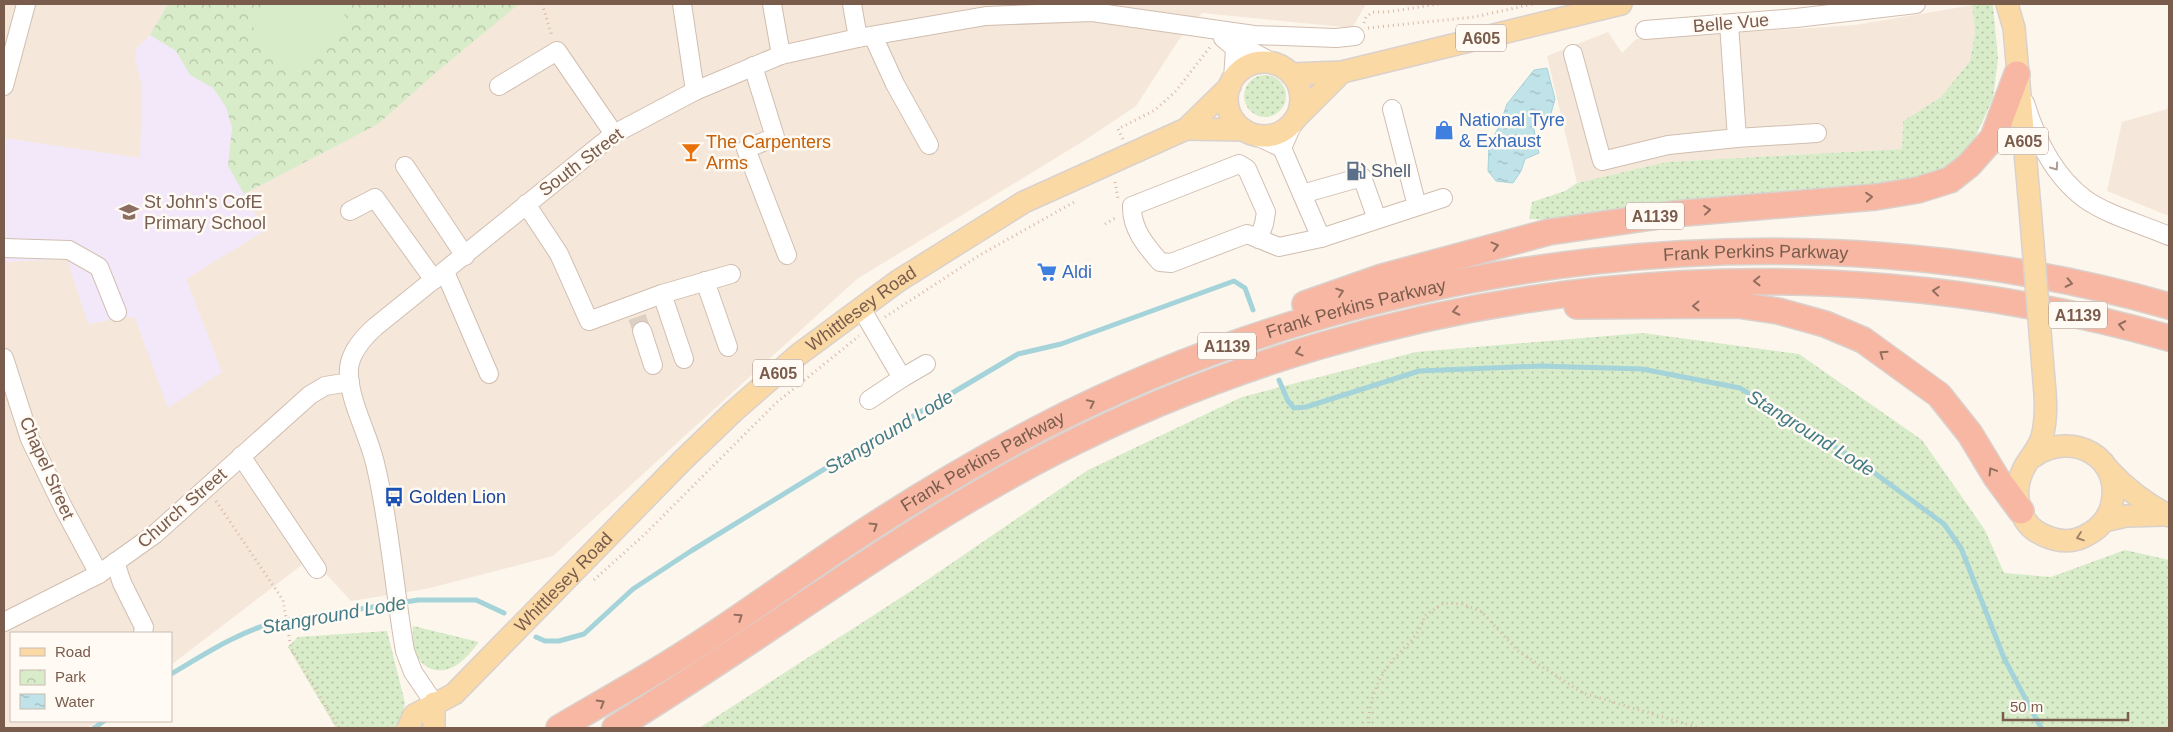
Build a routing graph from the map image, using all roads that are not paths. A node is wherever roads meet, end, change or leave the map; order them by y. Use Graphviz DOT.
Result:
graph roads {
  1 [pos="26,4"];
  2 [pos="682,4"];
  3 [pos="772,4"];
  4 [pos="852,4"];
  5 [pos="1621,4"];
  6 [pos="1916,4"];
  7 [pos="2007,4"];
  8 [pos="2019,4"];
  9 [pos="1816,10"];
  10 [pos="1729,24"];
  11 [pos="1211,28"];
  12 [pos="2014,28"];
  13 [pos="1645,30"];
  14 [pos="1359,32"];
  15 [pos="866,37"];
  16 [pos="1573,54"];
  17 [pos="781,55"];
  18 [pos="753,66"];
  19 [pos="1282,69"];
  20 [pos="1342,72"];
  21 [pos="2017,74"];
  22 [pos="1231,83"];
  23 [pos="4,86"];
  24 [pos="499,86"];
  25 [pos="695,91"];
  26 [pos="1392,109"];
  27 [pos="1295,119"];
  28 [pos="1186,128"];
  29 [pos="1247,132"];
  30 [pos="1817,133"];
  31 [pos="614,134"];
  32 [pos="1736,138"];
  33 [pos="929,145"];
  34 [pos="1282,148"];
  35 [pos="406,166"];
  36 [pos="1302,194"];
  37 [pos="1443,198"];
  38 [pos="526,204"];
  39 [pos="1417,206"];
  40 [pos="350,211"];
  41 [pos="1377,219"];
  42 [pos="2169,236"];
  43 [pos="1321,238"];
  44 [pos="1258,240"];
  45 [pos="4,248"];
  46 [pos="787,255"];
  47 [pos="465,256"];
  48 [pos="731,274"];
  49 [pos="440,276"];
  50 [pos="705,281"];
  51 [pos="662,294"];
  52 [pos="1488,305"];
  53 [pos="2169,306"];
  54 [pos="861,308"];
  55 [pos="117,312"];
  56 [pos="638,318"];
  57 [pos="1250,337"];
  58 [pos="2169,338"];
  59 [pos="728,347"];
  60 [pos="4,358"];
  61 [pos="684,359"];
  62 [pos="926,364"];
  63 [pos="653,365"];
  64 [pos="489,374"];
  65 [pos="902,378"];
  66 [pos="350,382"];
  67 [pos="2045,391"];
  68 [pos="869,400"];
  69 [pos="2073,445"];
  70 [pos="241,456"];
  71 [pos="2033,457"];
  72 [pos="2107,468"];
  73 [pos="2020,511"];
  74 [pos="2169,516"];
  75 [pos="2104,521"];
  76 [pos="115,562"];
  77 [pos="317,569"];
  78 [pos="99,574"];
  79 [pos="4,622"];
  80 [pos="143,632"];
  81 [pos="434,703"];
  82 [pos="408,728"];
  83 [pos="434,728"];
  84 [pos="559,728"];
  85 [pos="615,728"];
  1 -- 23 [label="street"];
  2 -- 25 [label="street"];
  3 -- 17 [label="street"];
  4 -- 15 [label="street"];
  5 -- 20 [label="main road, A605"];
  6 -- 9 [label="street, Belle Vue"];
  7 -- 12 [label="main road, A605"];
  8 -- 12 [label="main road, A605"];
  9 -- 10 [label="street, Belle Vue"];
  10 -- 13 [label="street, Belle Vue"];
  10 -- 32 [label="street"];
  11 -- 14 [label="street"];
  11 -- 15 [label="street, South Street"];
  11 -- 19 [label="street, South Street"];
  11 -- 22 [label="street"];
  12 -- 21 [label="main road, A605"];
  15 -- 17 [label="street, South Street"];
  15 -- 33 [label="street"];
  16 -- 32 [label="street"];
  17 -- 18 [label="street, South Street"];
  18 -- 25 [label="street, South Street"];
  18 -- 46 [label="street"];
  19 -- 20 [label="main road, A605"];
  19 -- 22 [label="main road, A605"];
  19 -- 27 [label="main road"];
  20 -- 27 [label="main road, A605"];
  21 -- 42 [label="street, one-way"];
  57 -- 21 [label="highway, A1139, one-way"];
  21 -- 67 [label="main road, A605, bridge"];
  22 -- 28 [label="main road, Whittlesey Road / A605"];
  22 -- 29 [label="main road"];
  24 -- 31 [label="street"];
  25 -- 31 [label="street, South Street"];
  26 -- 39 [label="street"];
  27 -- 29 [label="main road, A605"];
  27 -- 34 [label="street"];
  28 -- 29 [label="main road, Whittlesey Road / A605"];
  28 -- 54 [label="main road, Whittlesey Road / A605"];
  29 -- 34 [label="street"];
  30 -- 32 [label="street"];
  31 -- 38 [label="street, South Street"];
  34 -- 36 [label="street"];
  35 -- 47 [label="street"];
  36 -- 41 [label="street"];
  36 -- 43 [label="street"];
  37 -- 39 [label="street"];
  38 -- 47 [label="street, South Street"];
  38 -- 56 [label="street"];
  39 -- 41 [label="street"];
  40 -- 49 [label="street"];
  41 -- 43 [label="street"];
  43 -- 44 [label="street"];
  44 -- 44 [label="street"];
  45 -- 55 [label="street"];
  47 -- 49 [label="street, South Street"];
  48 -- 50 [label="street"];
  49 -- 64 [label="street"];
  49 -- 66 [label="street, South Street"];
  50 -- 51 [label="street"];
  50 -- 59 [label="street"];
  51 -- 56 [label="street"];
  51 -- 61 [label="street"];
  58 -- 52 [label="highway, Frank Perkins Parkway / A1139, one-way"];
  73 -- 52 [label="highway, A1139, one-way"];
  52 -- 85 [label="highway, Frank Perkins Parkway / A1139, one-way"];
  57 -- 53 [label="highway, Frank Perkins Parkway / A1139, one-way"];
  54 -- 65 [label="street"];
  54 -- 81 [label="main road, Whittlesey Road / A605"];
  56 -- 63 [label="street"];
  84 -- 57 [label="highway, Frank Perkins Parkway / A1139, one-way"];
  60 -- 78 [label="street, Chapel Street"];
  62 -- 65 [label="street"];
  65 -- 68 [label="street"];
  66 -- 70 [label="street, Church Street"];
  66 -- 81 [label="street, South Street"];
  67 -- 69 [label="main road, A605"];
  67 -- 71 [label="main road, A605"];
  69 -- 71 [label="main road"];
  69 -- 72 [label="main road"];
  70 -- 76 [label="street, Church Street"];
  70 -- 77 [label="street"];
  71 -- 73 [label="main road"];
  72 -- 74 [label="main road"];
  72 -- 75 [label="main road"];
  75 -- 73 [label="main road, one-way"];
  74 -- 75 [label="main road"];
  76 -- 78 [label="street, Church Street"];
  76 -- 80 [label="street"];
  78 -- 79 [label="street, Church Street"];
  81 -- 82 [label="main road, Whittlesey Road / A605"];
  81 -- 83 [label="main road"];
}
